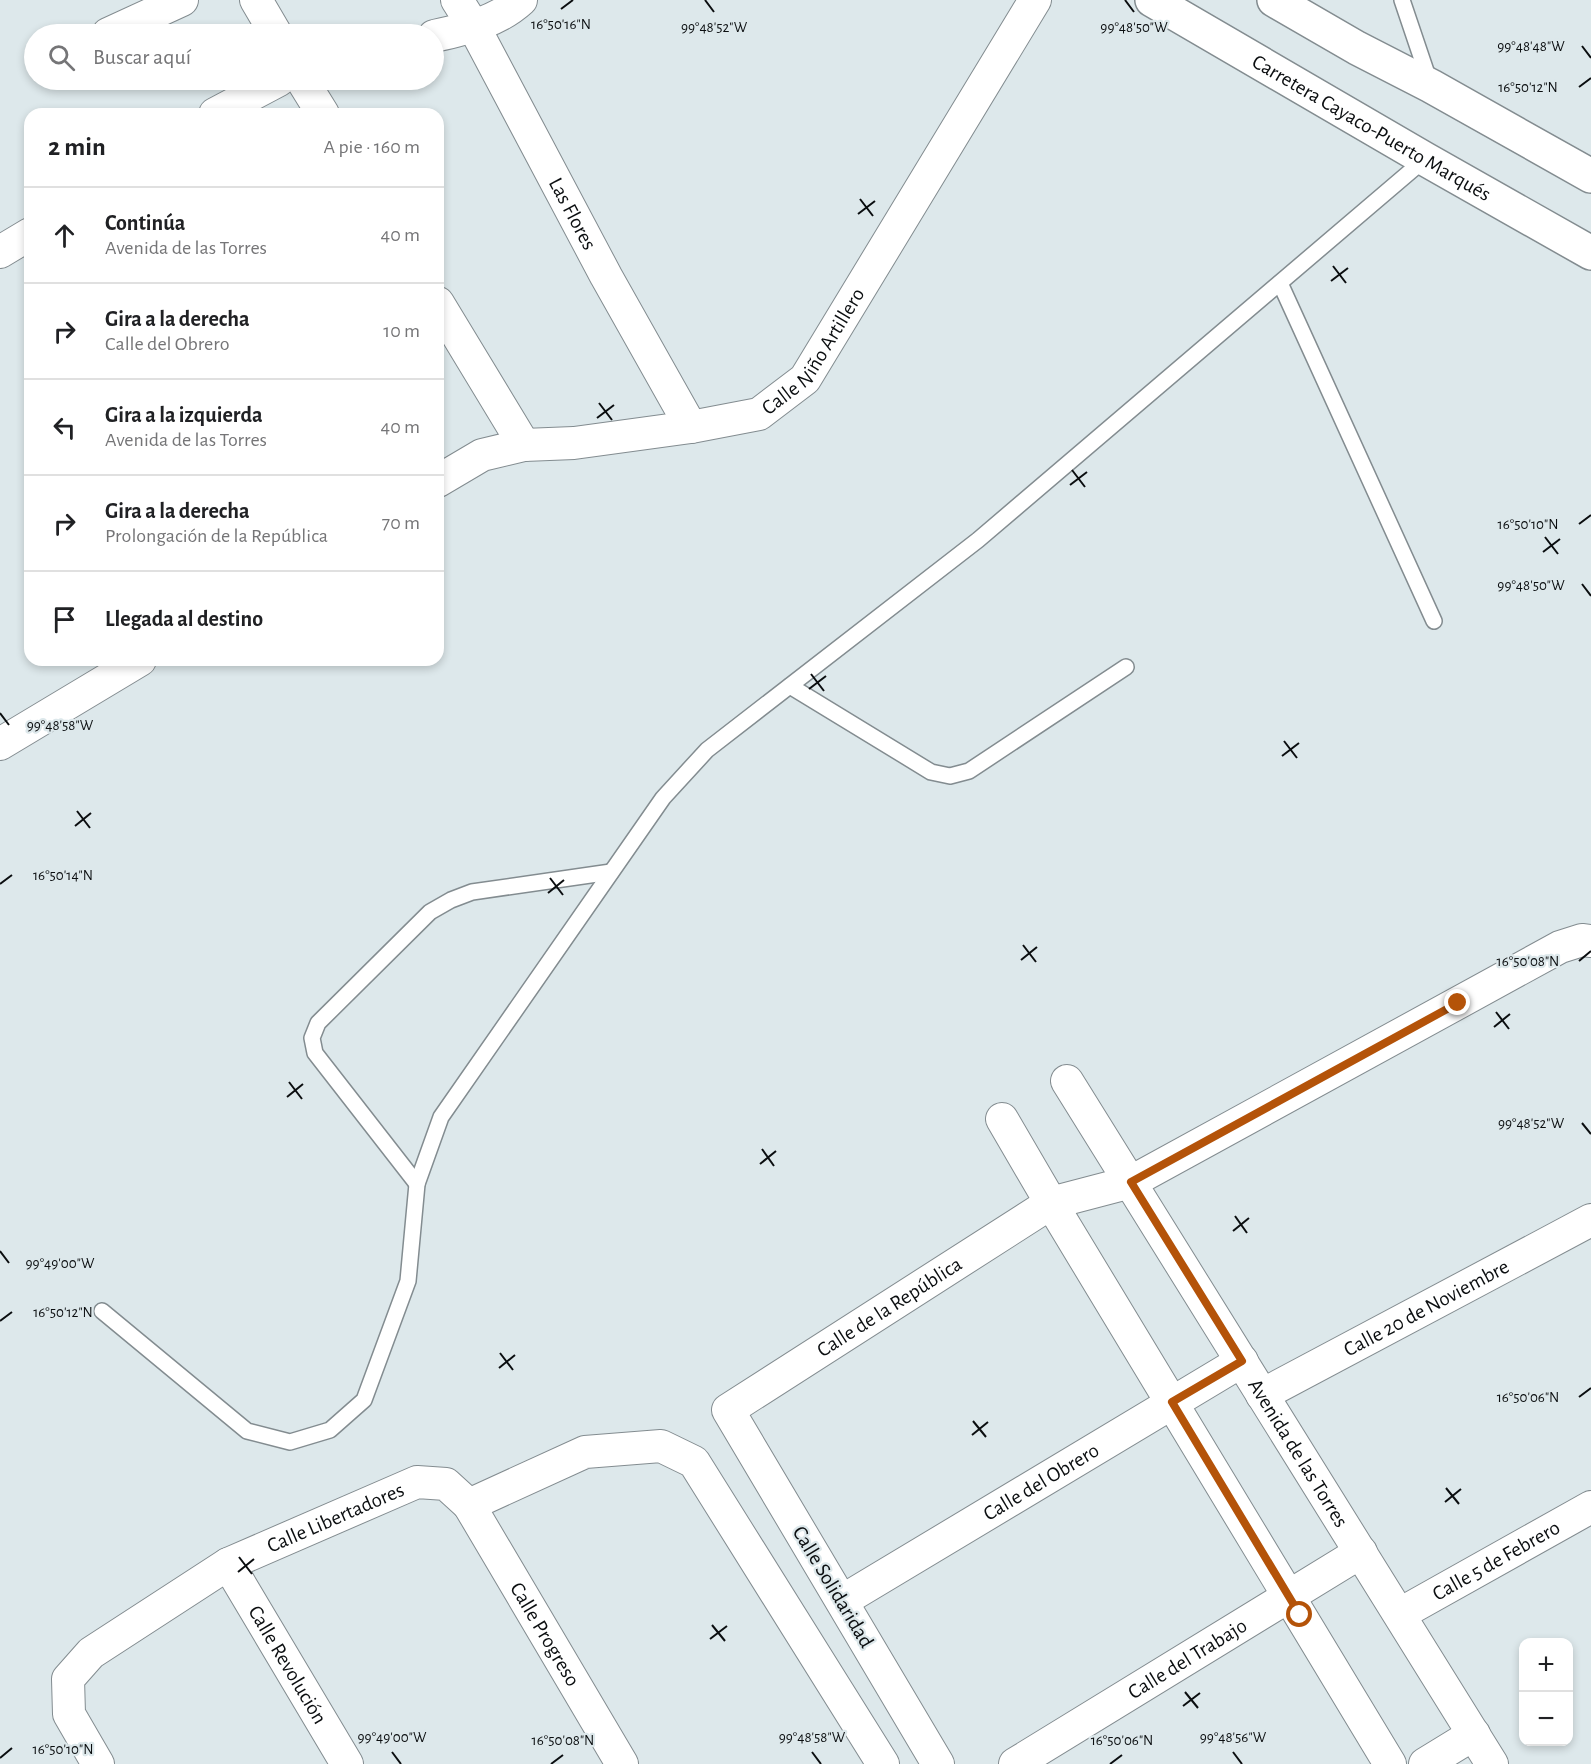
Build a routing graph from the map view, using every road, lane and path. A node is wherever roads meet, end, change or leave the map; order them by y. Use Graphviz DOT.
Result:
graph roads {
  1 [pos="182,0"];
  2 [pos="256,0"];
  3 [pos="457,0"];
  4 [pos="521,0"];
  5 [pos="1035,0"];
  6 [pos="1152,0"];
  7 [pos="1274,0"];
  8 [pos="1402,0"];
  9 [pos="130,24"];
  10 [pos="270,24"];
  11 [pos="474,27"];
  12 [pos="444,34"];
  13 [pos="1431,86"];
  14 [pos="260,90"];
  15 [pos="308,90"];
  16 [pos="226,108"];
  17 [pos="319,108"];
  18 [pos="1425,159"];
  19 [pos="1591,176"];
  20 [pos="24,238"];
  21 [pos="0,252"];
  22 [pos="1591,253"];
  23 [pos="1280,283"];
  24 [pos="444,313"];
  25 [pos="691,428"];
  26 [pos="524,445"];
  27 [pos="444,477"];
  28 [pos="1434,621"];
  29 [pos="130,666"];
  30 [pos="1126,667"];
  31 [pos="790,686"];
  32 [pos="0,744"];
  33 [pos="611,872"];
  34 [pos="1587,940"];
  35 [pos="1067,1081"];
  36 [pos="1002,1119"];
  37 [pos="1131,1182"];
  38 [pos="417,1184"];
  39 [pos="1051,1203"];
  40 [pos="1591,1220"];
  41 [pos="102,1311"];
  42 [pos="1242,1361"];
  43 [pos="1263,1395"];
  44 [pos="1172,1402"];
  45 [pos="728,1410"];
  46 [pos="469,1505"];
  47 [pos="1591,1508"];
  48 [pos="1361,1552"];
  49 [pos="228,1564"];
  50 [pos="1289,1596"];
  51 [pos="842,1601"];
  52 [pos="1400,1614"];
  53 [pos="1474,1734"];
  54 [pos="98,1764"];
  55 [pos="347,1764"];
  56 [pos="622,1764"];
  57 [pos="883,1764"];
  58 [pos="938,1764"];
  59 [pos="1015,1764"];
  60 [pos="1390,1764"];
  61 [pos="1425,1764"];
  62 [pos="1492,1764"];
  1 -- 9 [label="street"];
  2 -- 10 [label="street"];
  3 -- 11 [label="street, Las Flores"];
  4 -- 11 [label="street"];
  5 -- 25 [label="street, Calle Niño Artillero"];
  6 -- 18 [label="main road, Carretera Cayaco-Puerto Marqués"];
  7 -- 13 [label="main road"];
  8 -- 13 [label="lane"];
  11 -- 12 [label="street"];
  11 -- 25 [label="street, Las Flores"];
  13 -- 19 [label="main road"];
  14 -- 16 [label="street"];
  15 -- 17 [label="street"];
  18 -- 22 [label="main road, Carretera Cayaco-Puerto Marqués"];
  18 -- 23 [label="lane"];
  20 -- 21 [label="street"];
  23 -- 28 [label="lane"];
  23 -- 31 [label="lane"];
  24 -- 26 [label="street"];
  25 -- 26 [label="street, Calle Niño Artillero"];
  26 -- 27 [label="street, Calle Niño Artillero"];
  29 -- 32 [label="street"];
  30 -- 31 [label="lane"];
  31 -- 33 [label="lane"];
  33 -- 38 [label="lane"];
  33 -- 38 [label="lane"];
  34 -- 37 [label="street, Calle de la República"];
  35 -- 37 [label="street, Avenida de las Torres"];
  36 -- 39 [label="street"];
  37 -- 39 [label="street, Calle de la República"];
  37 -- 42 [label="street, Avenida de las Torres"];
  38 -- 41 [label="lane"];
  39 -- 44 [label="street"];
  39 -- 45 [label="street, Calle de la República"];
  40 -- 43 [label="street, Calle 20 de Noviembre"];
  42 -- 43 [label="street, Avenida de las Torres"];
  42 -- 44 [label="street, Calle del Obrero"];
  43 -- 48 [label="street, Avenida de las Torres"];
  44 -- 50 [label="street"];
  44 -- 51 [label="street, Calle del Obrero"];
  45 -- 51 [label="street, Calle Solidaridad"];
  46 -- 49 [label="street, Calle Libertadores"];
  46 -- 56 [label="street, Calle Progreso"];
  46 -- 57 [label="street"];
  47 -- 52 [label="street, Calle 5 de Febrero"];
  48 -- 50 [label="street, Calle del Trabajo"];
  48 -- 52 [label="street, Avenida de las Torres"];
  49 -- 54 [label="street, Calle Libertadores"];
  49 -- 55 [label="street, Calle Revolución"];
  50 -- 59 [label="street, Calle del Trabajo"];
  50 -- 60 [label="street"];
  51 -- 58 [label="street, Calle Solidaridad"];
  52 -- 53 [label="street, Avenida de las Torres"];
  53 -- 61 [label="street"];
  53 -- 62 [label="street, Avenida de las Torres"];
}
